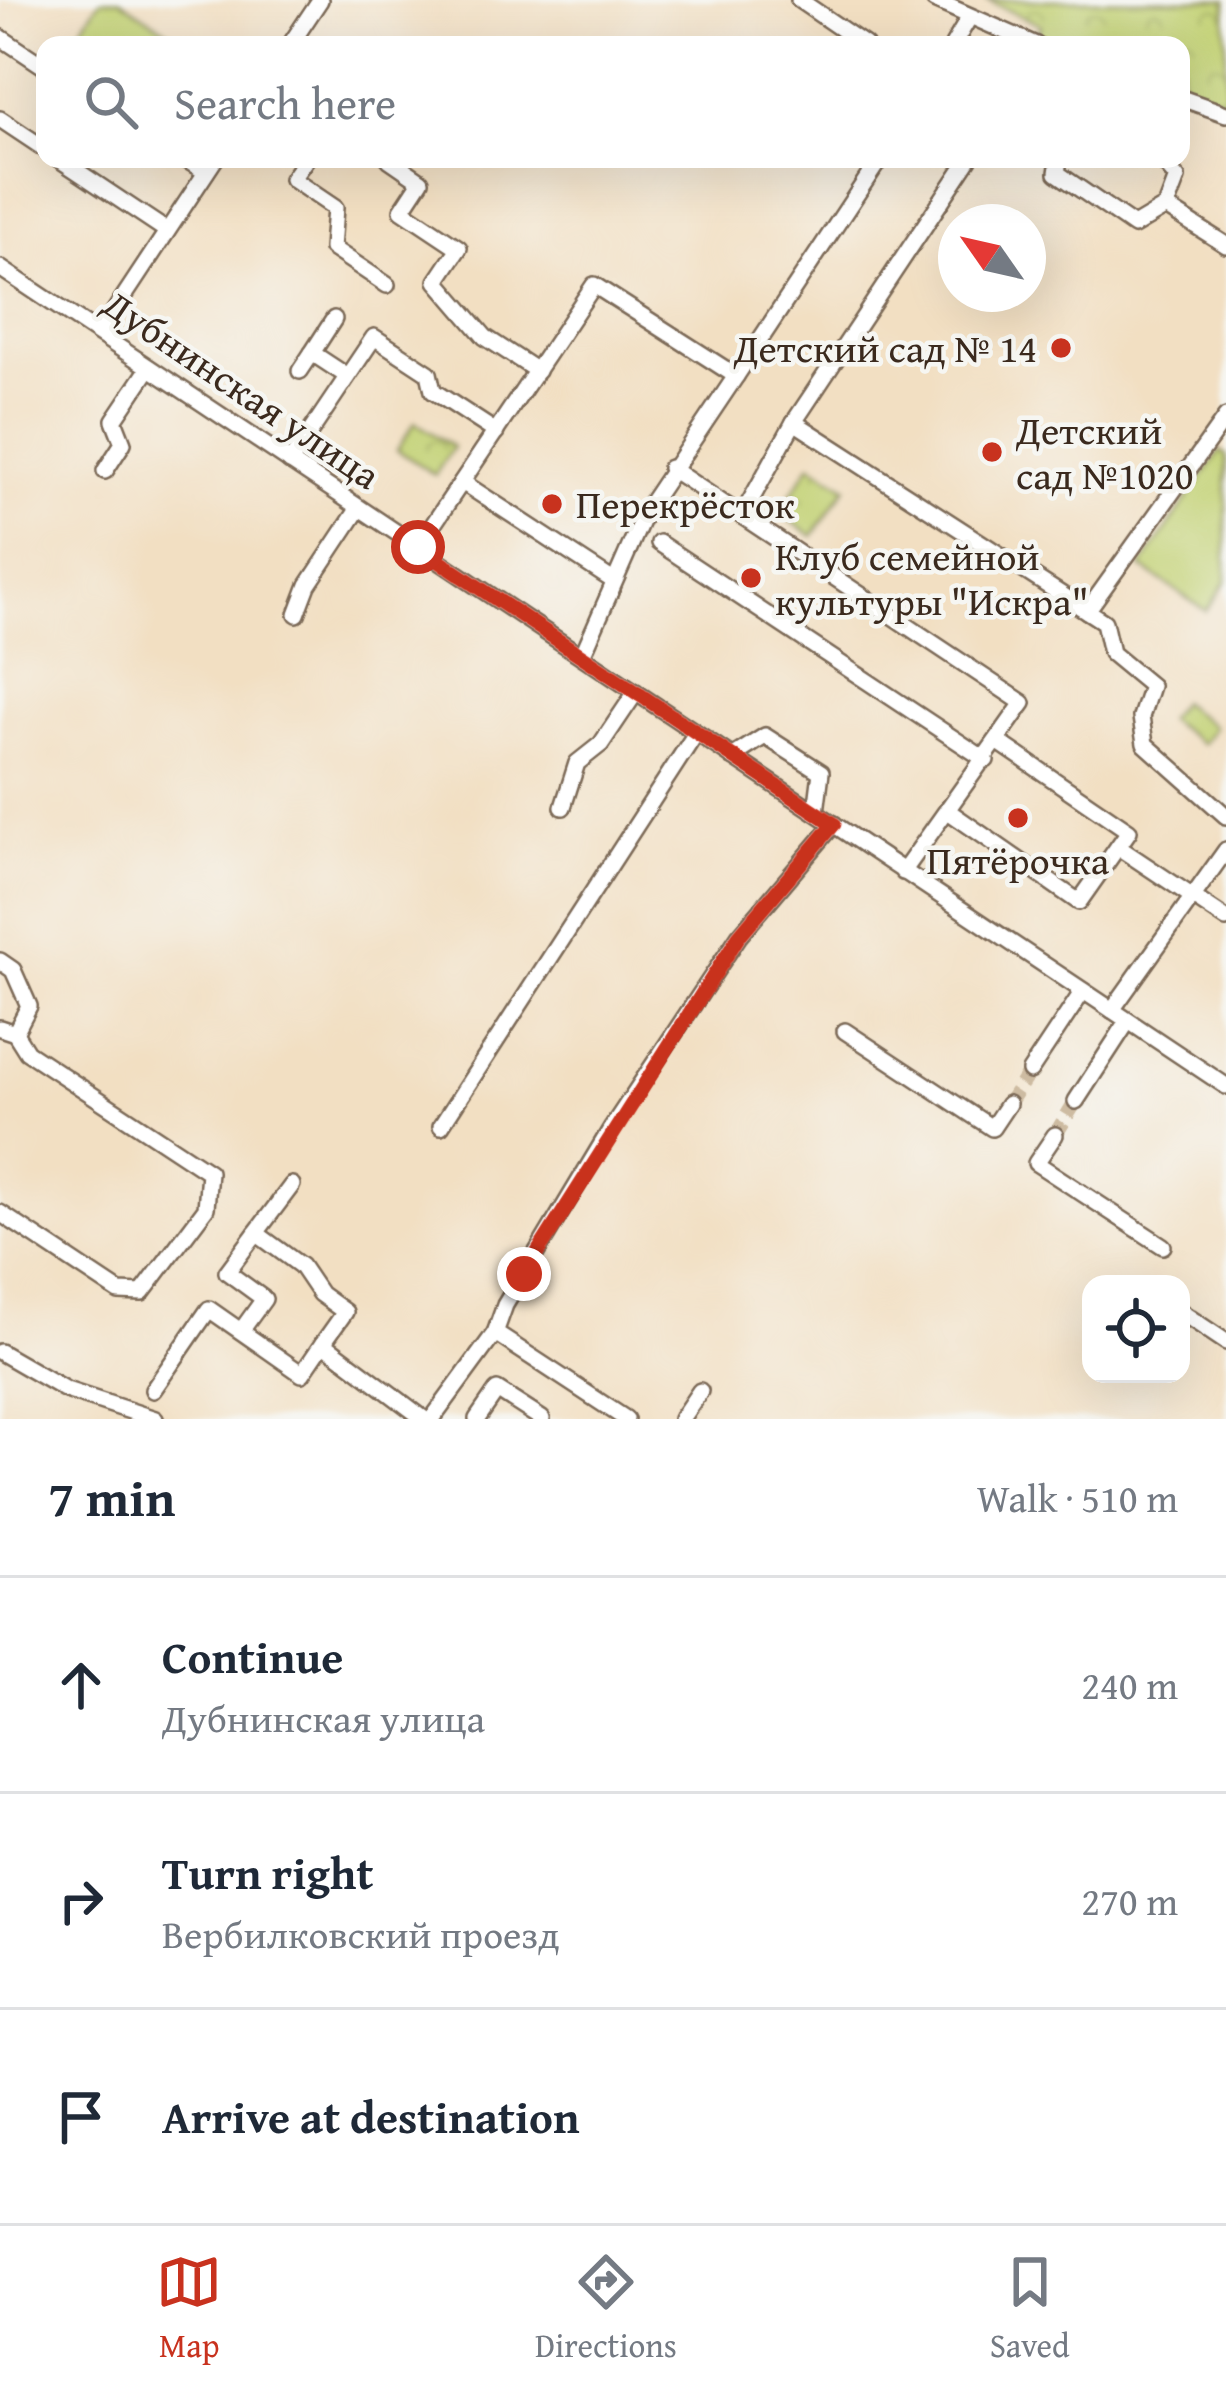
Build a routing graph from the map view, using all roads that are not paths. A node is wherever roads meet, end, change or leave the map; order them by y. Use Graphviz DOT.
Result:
graph roads {
  1 [pos="320,0"];
  2 [pos="799,0"];
  3 [pos="934,0"];
  4 [pos="969,18"];
  5 [pos="296,36"];
  6 [pos="852,36"];
  7 [pos="958,36"];
  8 [pos="1011,36"];
  9 [pos="0,37"];
  10 [pos="36,61"];
  11 [pos="1190,101"];
  12 [pos="1226,114"];
  13 [pos="0,119"];
  14 [pos="36,143"];
  15 [pos="72,168"];
  16 [pos="209,168"];
  17 [pos="300,168"];
  18 [pos="402,168"];
  19 [pos="874,168"];
  20 [pos="963,168"];
  21 [pos="1058,168"];
  22 [pos="1169,168"];
  23 [pos="1166,206"];
  24 [pos="167,231"];
  25 [pos="1226,244"];
  26 [pos="0,268"];
  27 [pos="387,285"];
  28 [pos="334,319"];
  29 [pos="100,333"];
  30 [pos="312,353"];
  31 [pos="149,368"];
  32 [pos="301,370"];
  33 [pos="537,371"];
  34 [pos="347,376"];
  35 [pos="736,376"];
  36 [pos="1226,417"];
  37 [pos="794,422"];
  38 [pos="496,433"];
  39 [pos="290,462"];
  40 [pos="670,468"];
  41 [pos="105,471"];
  42 [pos="462,482"];
  43 [pos="359,508"];
  44 [pos="742,516"];
  45 [pos="659,543"];
  46 [pos="418,547"];
  47 [pos="612,580"];
  48 [pos="1087,611"];
  49 [pos="297,614"];
  50 [pos="582,656"];
  51 [pos="636,692"];
  52 [pos="696,733"];
  53 [pos="1000,742"];
  54 [pos="732,757"];
  55 [pos="986,760"];
  56 [pos="562,807"];
  57 [pos="948,811"];
  58 [pos="816,812"];
  59 [pos="1226,815"];
  60 [pos="834,824"];
  61 [pos="1118,847"];
  62 [pos="1226,850"];
  63 [pos="903,872"];
  64 [pos="1193,897"];
  65 [pos="1226,919"];
  66 [pos="0,961"];
  67 [pos="1083,991"];
  68 [pos="1112,1010"];
  69 [pos="1128,1021"];
  70 [pos="8,1030"];
  71 [pos="845,1031"];
  72 [pos="1030,1071"];
  73 [pos="1226,1086"];
  74 [pos="1076,1101"];
  75 [pos="1008,1104"];
  76 [pos="441,1126"];
  77 [pos="1055,1135"];
  78 [pos="292,1185"];
  79 [pos="0,1213"];
  80 [pos="256,1233"];
  81 [pos="1163,1246"];
  82 [pos="1190,1318"];
  83 [pos="241,1331"];
  84 [pos="495,1334"];
  85 [pos="1226,1342"];
  86 [pos="323,1343"];
  87 [pos="0,1352"];
  88 [pos="153,1390"];
  89 [pos="700,1391"];
  90 [pos="155,1419"];
  91 [pos="428,1419"];
  92 [pos="477,1419"];
  93 [pos="542,1419"];
  94 [pos="626,1419"];
  95 [pos="681,1419"];
  1 -- 5 [label="street"];
  2 -- 6 [label="street"];
  3 -- 4 [label="street"];
  4 -- 7 [label="street"];
  4 -- 8 [label="street"];
  9 -- 10 [label="street"];
  11 -- 12 [label="street"];
  13 -- 14 [label="street"];
  15 -- 24 [label="street"];
  16 -- 24 [label="street"];
  17 -- 27 [label="street"];
  18 -- 33 [label="street"];
  19 -- 35 [label="street"];
  20 -- 37 [label="street"];
  21 -- 23 [label="street"];
  22 -- 23 [label="street"];
  23 -- 25 [label="street"];
  24 -- 29 [label="street"];
  26 -- 29 [label="street, Дубнинская улица"];
  28 -- 30 [label="street"];
  29 -- 31 [label="street, Дубнинская улица"];
  30 -- 32 [label="street"];
  30 -- 34 [label="street"];
  31 -- 39 [label="street, Дубнинская улица"];
  31 -- 41 [label="street"];
  33 -- 35 [label="street"];
  33 -- 38 [label="street"];
  34 -- 38 [label="street"];
  34 -- 39 [label="street"];
  35 -- 40 [label="street"];
  36 -- 48 [label="street"];
  37 -- 44 [label="street"];
  37 -- 48 [label="street"];
  38 -- 42 [label="street"];
  39 -- 43 [label="street, Дубнинская улица"];
  40 -- 44 [label="street"];
  40 -- 47 [label="street"];
  42 -- 46 [label="street"];
  42 -- 47 [label="street"];
  43 -- 46 [label="street, Дубнинская улица"];
  43 -- 49 [label="street"];
  44 -- 53 [label="street"];
  45 -- 55 [label="street"];
  46 -- 50 [label="street, Дубнинская улица"];
  47 -- 50 [label="street"];
  48 -- 59 [label="street"];
  50 -- 51 [label="street, Дубнинская улица"];
  51 -- 52 [label="street, Дубнинская улица"];
  51 -- 56 [label="street"];
  52 -- 54 [label="street, Дубнинская улица"];
  52 -- 76 [label="street"];
  53 -- 55 [label="street"];
  53 -- 61 [label="street"];
  54 -- 58 [label="street, Дубнинская улица"];
  54 -- 58 [label="street"];
  55 -- 57 [label="street"];
  57 -- 61 [label="street"];
  57 -- 63 [label="street"];
  58 -- 60 [label="street, Дубнинская улица"];
  60 -- 63 [label="street, Дубнинская улица"];
  60 -- 84 [label="street"];
  61 -- 64 [label="street"];
  62 -- 64 [label="street"];
  63 -- 67 [label="street, Дубнинская улица"];
  64 -- 65 [label="street"];
  64 -- 68 [label="street"];
  66 -- 70 [label="street"];
  67 -- 68 [label="street, Дубнинская улица"];
  67 -- 72 [label="street"];
  68 -- 69 [label="street, Дубнинская улица"];
  69 -- 73 [label="street, Дубнинская улица"];
  69 -- 74 [label="street"];
  70 -- 79 [label="street"];
  71 -- 75 [label="street"];
  77 -- 81 [label="street"];
  78 -- 80 [label="street"];
  80 -- 83 [label="street"];
  80 -- 86 [label="street"];
  82 -- 85 [label="street"];
  83 -- 86 [label="street"];
  83 -- 88 [label="street"];
  84 -- 91 [label="street"];
  84 -- 94 [label="street"];
  86 -- 91 [label="street"];
  87 -- 90 [label="street"];
  89 -- 95 [label="street"];
  92 -- 93 [label="street"];
}
